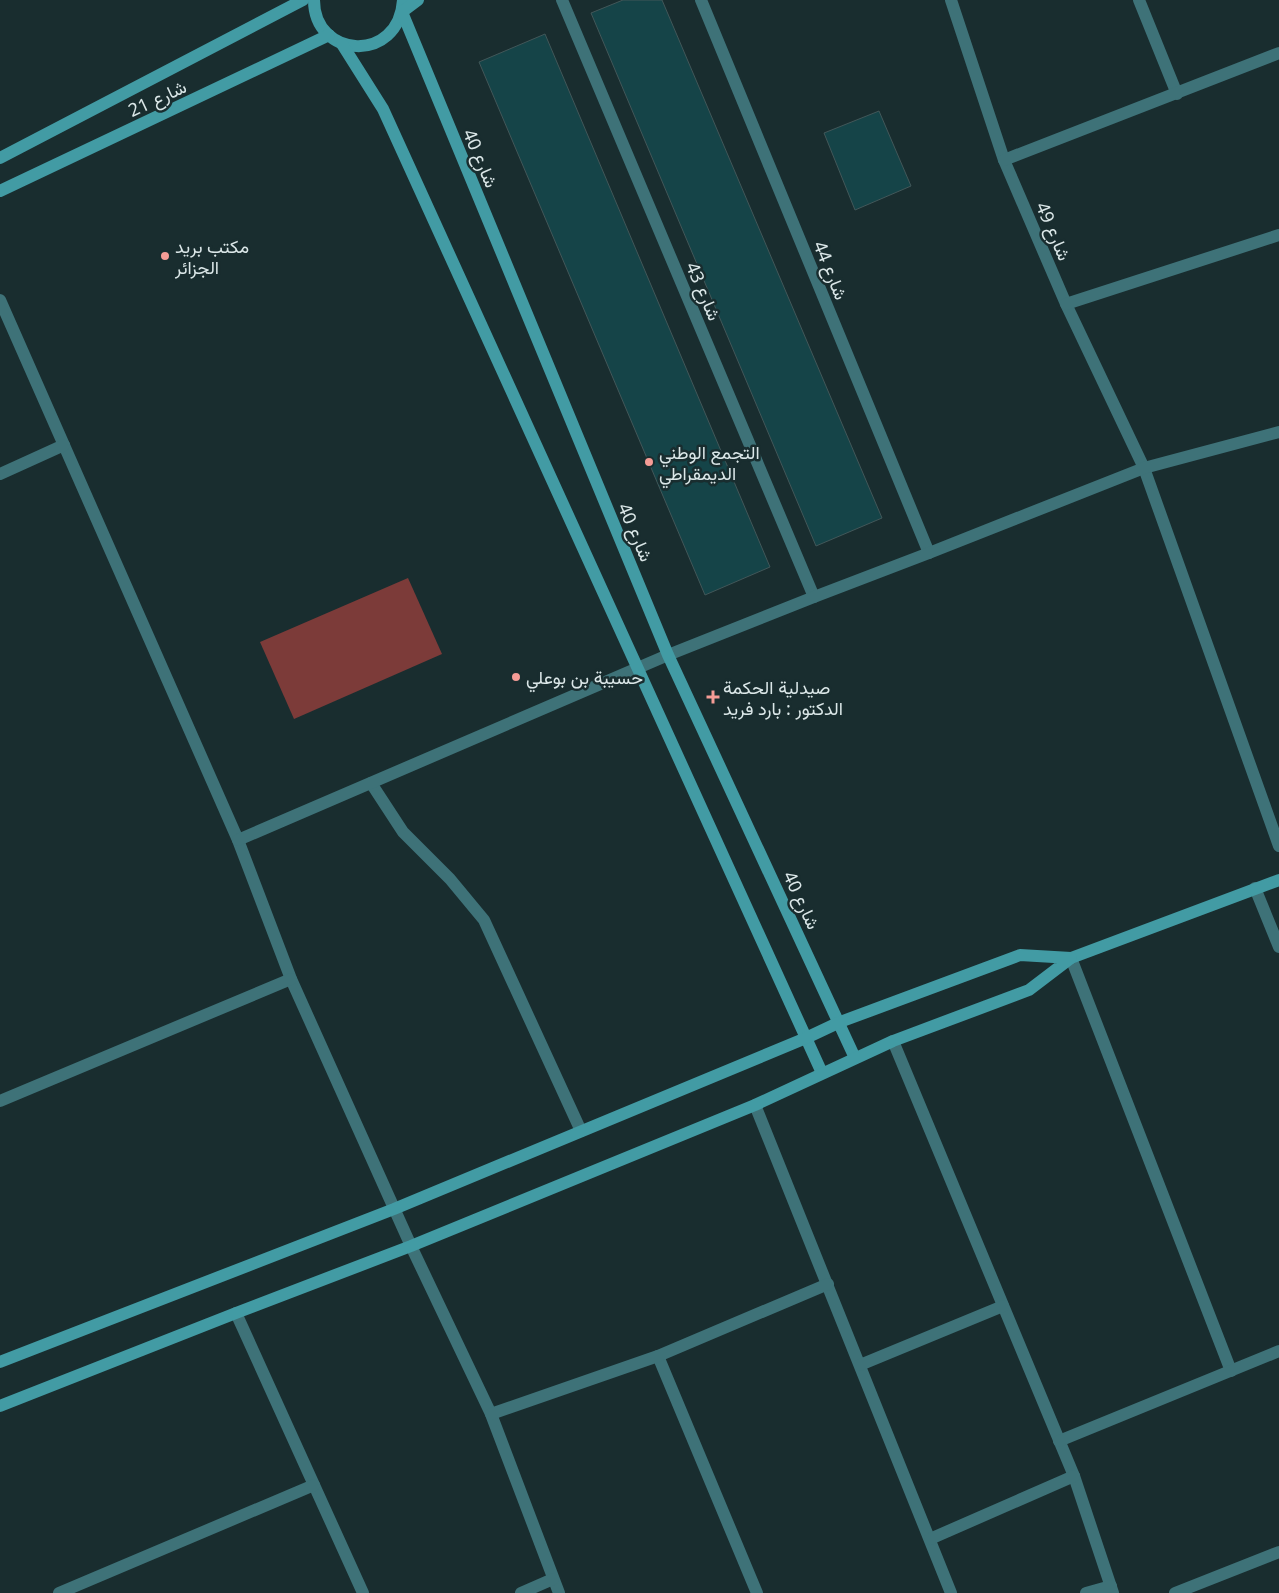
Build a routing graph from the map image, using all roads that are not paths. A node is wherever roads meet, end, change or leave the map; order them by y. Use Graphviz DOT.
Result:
graph roads {
  1 [pos="303,0"];
  2 [pos="314,0"];
  3 [pos="418,0"];
  4 [pos="562,0"];
  5 [pos="701,0"];
  6 [pos="951,0"];
  7 [pos="1138,0"];
  8 [pos="402,6"];
  9 [pos="329,36"];
  10 [pos="342,44"];
  11 [pos="1279,53"];
  12 [pos="1177,94"];
  13 [pos="0,158"];
  14 [pos="1004,160"];
  15 [pos="0,191"];
  16 [pos="1279,235"];
  17 [pos="0,300"];
  18 [pos="1066,304"];
  19 [pos="1279,432"];
  20 [pos="64,445"];
  21 [pos="1144,468"];
  22 [pos="0,474"];
  23 [pos="929,553"];
  24 [pos="814,597"];
  25 [pos="668,655"];
  26 [pos="637,670"];
  27 [pos="371,783"];
  28 [pos="238,840"];
  29 [pos="1279,846"];
  30 [pos="1279,880"];
  31 [pos="1255,888"];
  32 [pos="1279,947"];
  33 [pos="1071,958"];
  34 [pos="291,979"];
  35 [pos="840,1022"];
  36 [pos="806,1038"];
  37 [pos="894,1041"];
  38 [pos="855,1058"];
  39 [pos="822,1073"];
  40 [pos="0,1101"];
  41 [pos="755,1105"];
  42 [pos="581,1131"];
  43 [pos="394,1209"];
  44 [pos="411,1246"];
  45 [pos="828,1284"];
  46 [pos="1003,1306"];
  47 [pos="236,1313"];
  48 [pos="1279,1350"];
  49 [pos="658,1356"];
  50 [pos="0,1362"];
  51 [pos="860,1365"];
  52 [pos="1231,1371"];
  53 [pos="0,1406"];
  54 [pos="491,1414"];
  55 [pos="1059,1442"];
  56 [pos="1074,1476"];
  57 [pos="314,1485"];
  58 [pos="930,1539"];
  59 [pos="1279,1552"];
  60 [pos="553,1579"];
  61 [pos="1112,1589"];
  62 [pos="59,1593"];
  63 [pos="363,1593"];
  64 [pos="521,1593"];
  65 [pos="559,1593"];
  66 [pos="757,1593"];
  67 [pos="951,1593"];
  68 [pos="1086,1593"];
  69 [pos="1175,1593"];
  1 -- 13 [label="street, شارع 21"];
  2 -- 9 [label="street"];
  3 -- 8 [label="street"];
  4 -- 24 [label="street, شارع 43"];
  5 -- 23 [label="street, شارع 44"];
  6 -- 14 [label="street, شارع 49"];
  7 -- 12 [label="street"];
  8 -- 10 [label="street"];
  8 -- 25 [label="street, شارع 40"];
  9 -- 10 [label="street"];
  9 -- 15 [label="street, شارع 21"];
  10 -- 26 [label="street"];
  11 -- 12 [label="street"];
  12 -- 14 [label="street"];
  14 -- 18 [label="street, شارع 49"];
  16 -- 18 [label="street"];
  17 -- 20 [label="street"];
  18 -- 21 [label="street, شارع 49"];
  19 -- 21 [label="street"];
  20 -- 22 [label="street"];
  20 -- 28 [label="street"];
  21 -- 23 [label="street"];
  21 -- 29 [label="street, شارع 49"];
  23 -- 24 [label="street"];
  24 -- 25 [label="street"];
  25 -- 26 [label="street"];
  25 -- 35 [label="street, شارع 40"];
  26 -- 27 [label="street"];
  26 -- 36 [label="street"];
  27 -- 28 [label="street"];
  27 -- 42 [label="street"];
  28 -- 34 [label="street"];
  30 -- 31 [label="street"];
  31 -- 32 [label="street"];
  31 -- 33 [label="street"];
  33 -- 35 [label="street"];
  33 -- 37 [label="street"];
  33 -- 52 [label="street"];
  34 -- 40 [label="street"];
  34 -- 43 [label="street"];
  35 -- 36 [label="street"];
  35 -- 38 [label="street, شارع 40"];
  36 -- 39 [label="street"];
  36 -- 42 [label="street"];
  37 -- 38 [label="street"];
  37 -- 46 [label="street"];
  38 -- 39 [label="street"];
  39 -- 41 [label="street"];
  41 -- 44 [label="street"];
  41 -- 45 [label="street"];
  42 -- 43 [label="street"];
  43 -- 44 [label="street"];
  43 -- 50 [label="street"];
  44 -- 47 [label="street"];
  44 -- 54 [label="street"];
  45 -- 49 [label="street"];
  45 -- 51 [label="street"];
  46 -- 51 [label="street"];
  46 -- 55 [label="street"];
  47 -- 53 [label="street"];
  47 -- 57 [label="street"];
  48 -- 52 [label="street"];
  49 -- 54 [label="street"];
  49 -- 66 [label="street"];
  51 -- 58 [label="street"];
  52 -- 55 [label="street"];
  54 -- 60 [label="street"];
  55 -- 56 [label="street"];
  56 -- 58 [label="street"];
  56 -- 61 [label="street"];
  57 -- 62 [label="street"];
  57 -- 63 [label="street"];
  58 -- 67 [label="street"];
  59 -- 69 [label="street"];
  60 -- 64 [label="street"];
  60 -- 65 [label="street"];
  61 -- 68 [label="street"];
}
